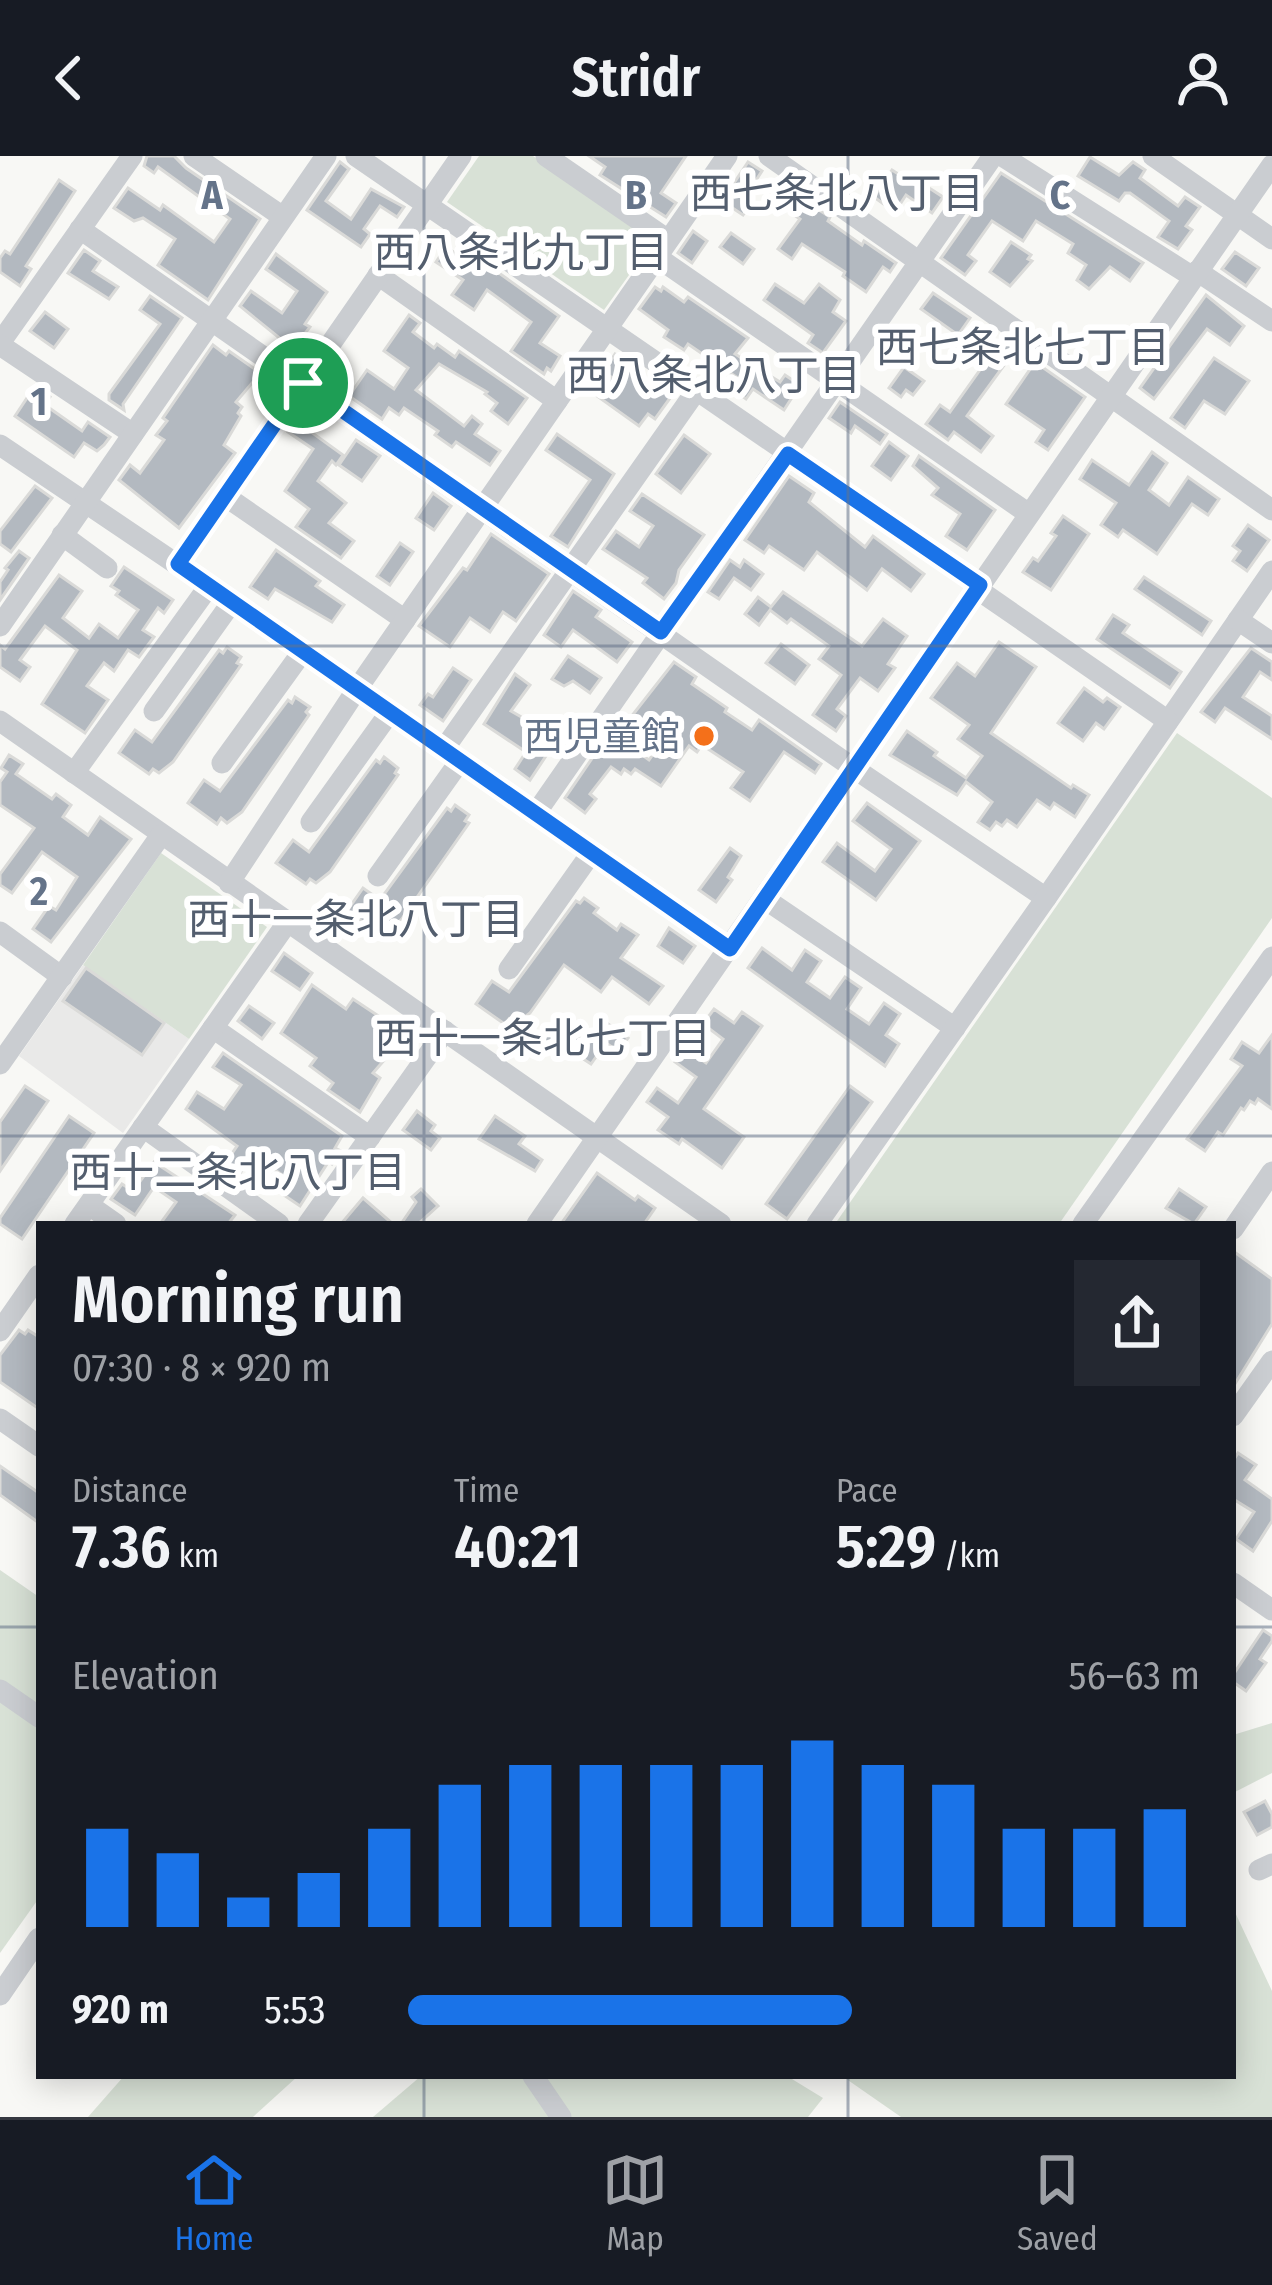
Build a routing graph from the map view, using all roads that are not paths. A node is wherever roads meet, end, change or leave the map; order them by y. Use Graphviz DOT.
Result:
graph roads {
  1 [pos="132,156"];
  2 [pos="194,156"];
  3 [pos="326,156"];
  4 [pos="356,156"];
  5 [pos="461,156"];
  6 [pos="546,156"];
  7 [pos="727,156"];
  8 [pos="770,156"];
  9 [pos="998,156"];
  10 [pos="1153,156"];
  11 [pos="1272,165"];
  12 [pos="428,205"];
  13 [pos="1237,214"];
  14 [pos="284,217"];
  15 [pos="80,229"];
  16 [pos="1272,239"];
  17 [pos="663,249"];
  18 [pos="921,262"];
  19 [pos="1195,274"];
  20 [pos="378,275"];
  21 [pos="212,319"];
  22 [pos="1272,321"];
  23 [pos="607,329"];
  24 [pos="0,344"];
  25 [pos="838,381"];
  26 [pos="303,383"];
  27 [pos="696,391"];
  28 [pos="1110,396"];
  29 [pos="557,401"];
  30 [pos="133,434"];
  31 [pos="0,445"];
  32 [pos="788,454"];
  33 [pos="225,496"];
  34 [pos="86,501"];
  35 [pos="482,508"];
  36 [pos="1272,510"];
  37 [pos="1029,514"];
  38 [pos="62,535"];
  39 [pos="178,564"];
  40 [pos="107,568"];
  41 [pos="570,569"];
  42 [pos="1272,571"];
  43 [pos="209,586"];
  44 [pos="978,587"];
  45 [pos="232,602"];
  46 [pos="405,620"];
  47 [pos="1238,620"];
  48 [pos="0,626"];
  49 [pos="661,632"];
  50 [pos="1272,643"];
  51 [pos="303,651"];
  52 [pos="357,689"];
  53 [pos="154,711"];
  54 [pos="390,712"];
  55 [pos="0,721"];
  56 [pos="1168,721"];
  57 [pos="452,755"];
  58 [pos="222,763"];
  59 [pos="852,767"];
  60 [pos="74,773"];
  61 [pos="536,813"];
  62 [pos="311,822"];
  63 [pos="161,835"];
  64 [pos="592,852"];
  65 [pos="378,876"];
  66 [pos="229,883"];
  67 [pos="765,898"];
  68 [pos="1046,898"];
  69 [pos="287,922"];
  70 [pos="0,932"];
  71 [pos="730,949"];
  72 [pos="1272,957"];
  73 [pos="508,969"];
  74 [pos="62,977"];
  75 [pos="213,1028"];
  76 [pos="955,1028"];
  77 [pos="445,1031"];
  78 [pos="0,1064"];
  79 [pos="143,1127"];
  80 [pos="370,1137"];
  81 [pos="598,1138"];
  82 [pos="1272,1172"];
  83 [pos="82,1215"];
  84 [pos="275,1221"];
  85 [pos="310,1221"];
  86 [pos="539,1221"];
  87 [pos="717,1221"];
  88 [pos="819,1221"];
  89 [pos="1085,1221"];
  90 [pos="1236,1225"];
  91 [pos="32,1300"];
  92 [pos="0,1330"];
  93 [pos="1270,1367"];
  94 [pos="1236,1412"];
  95 [pos="0,1419"];
  96 [pos="36,1444"];
  97 [pos="1236,1585"];
  98 [pos="1272,1610"];
  99 [pos="0,1690"];
  100 [pos="36,1715"];
  101 [pos="31,1966"];
  102 [pos="0,1995"];
  103 [pos="534,2079"];
  104 [pos="561,2117"];
  1 -- 15 [label="street"];
  2 -- 14 [label="street"];
  3 -- 14 [label="street"];
  4 -- 12 [label="street"];
  5 -- 12 [label="street"];
  6 -- 17 [label="street"];
  7 -- 17 [label="street"];
  8 -- 18 [label="street"];
  9 -- 18 [label="street"];
  9 -- 19 [label="street"];
  10 -- 13 [label="street"];
  11 -- 13 [label="street"];
  12 -- 20 [label="street"];
  12 -- 23 [label="street"];
  13 -- 16 [label="street"];
  13 -- 19 [label="street"];
  14 -- 21 [label="street"];
  15 -- 21 [label="street"];
  15 -- 24 [label="street"];
  17 -- 23 [label="street"];
  17 -- 25 [label="street"];
  18 -- 25 [label="street"];
  18 -- 28 [label="street"];
  19 -- 22 [label="street"];
  19 -- 28 [label="street"];
  20 -- 26 [label="street"];
  20 -- 29 [label="street"];
  21 -- 26 [label="street"];
  21 -- 30 [label="street"];
  23 -- 27 [label="street"];
  23 -- 29 [label="street"];
  24 -- 30 [label="street"];
  25 -- 32 [label="street"];
  25 -- 37 [label="street"];
  26 -- 33 [label="street"];
  26 -- 35 [label="street"];
  27 -- 32 [label="street"];
  27 -- 41 [label="street"];
  28 -- 36 [label="street"];
  28 -- 37 [label="street"];
  29 -- 35 [label="street"];
  30 -- 34 [label="street"];
  31 -- 34 [label="street"];
  32 -- 44 [label="street"];
  32 -- 49 [label="street"];
  33 -- 39 [label="street"];
  33 -- 46 [label="street"];
  34 -- 38 [label="street"];
  34 -- 39 [label="street"];
  35 -- 41 [label="street"];
  35 -- 46 [label="street"];
  37 -- 44 [label="street"];
  38 -- 40 [label="street"];
  38 -- 48 [label="street"];
  39 -- 43 [label="street"];
  41 -- 49 [label="street"];
  41 -- 57 [label="street"];
  42 -- 47 [label="street"];
  43 -- 45 [label="street"];
  43 -- 60 [label="street"];
  44 -- 56 [label="street"];
  44 -- 59 [label="street"];
  45 -- 51 [label="street"];
  45 -- 53 [label="street"];
  46 -- 52 [label="street"];
  47 -- 50 [label="street"];
  47 -- 56 [label="street"];
  49 -- 59 [label="street"];
  49 -- 61 [label="street"];
  51 -- 52 [label="street"];
  51 -- 58 [label="street"];
  52 -- 54 [label="street"];
  52 -- 66 [label="street"];
  54 -- 57 [label="street"];
  54 -- 62 [label="street"];
  55 -- 60 [label="street"];
  56 -- 68 [label="street"];
  57 -- 61 [label="street"];
  57 -- 65 [label="street"];
  59 -- 67 [label="street"];
  59 -- 68 [label="street"];
  60 -- 63 [label="street"];
  61 -- 64 [label="street"];
  63 -- 66 [label="street"];
  63 -- 74 [label="street"];
  64 -- 71 [label="street"];
  64 -- 73 [label="street"];
  66 -- 69 [label="street"];
  67 -- 71 [label="street"];
  67 -- 76 [label="street"];
  68 -- 76 [label="street"];
  69 -- 75 [label="street"];
  69 -- 77 [label="street"];
  70 -- 74 [label="street"];
  71 -- 81 [label="street"];
  72 -- 89 [label="street"];
  74 -- 78 [label="street"];
  75 -- 79 [label="street"];
  75 -- 80 [label="street"];
  76 -- 88 [label="street"];
  77 -- 80 [label="street"];
  77 -- 81 [label="street"];
  79 -- 83 [label="street"];
  79 -- 84 [label="street"];
  80 -- 85 [label="street"];
  81 -- 86 [label="street"];
  81 -- 87 [label="street"];
  82 -- 90 [label="street"];
  91 -- 92 [label="street"];
  93 -- 94 [label="street"];
  95 -- 96 [label="street"];
  97 -- 98 [label="street"];
  99 -- 100 [label="street"];
  101 -- 102 [label="street"];
  103 -- 104 [label="street"];
}
